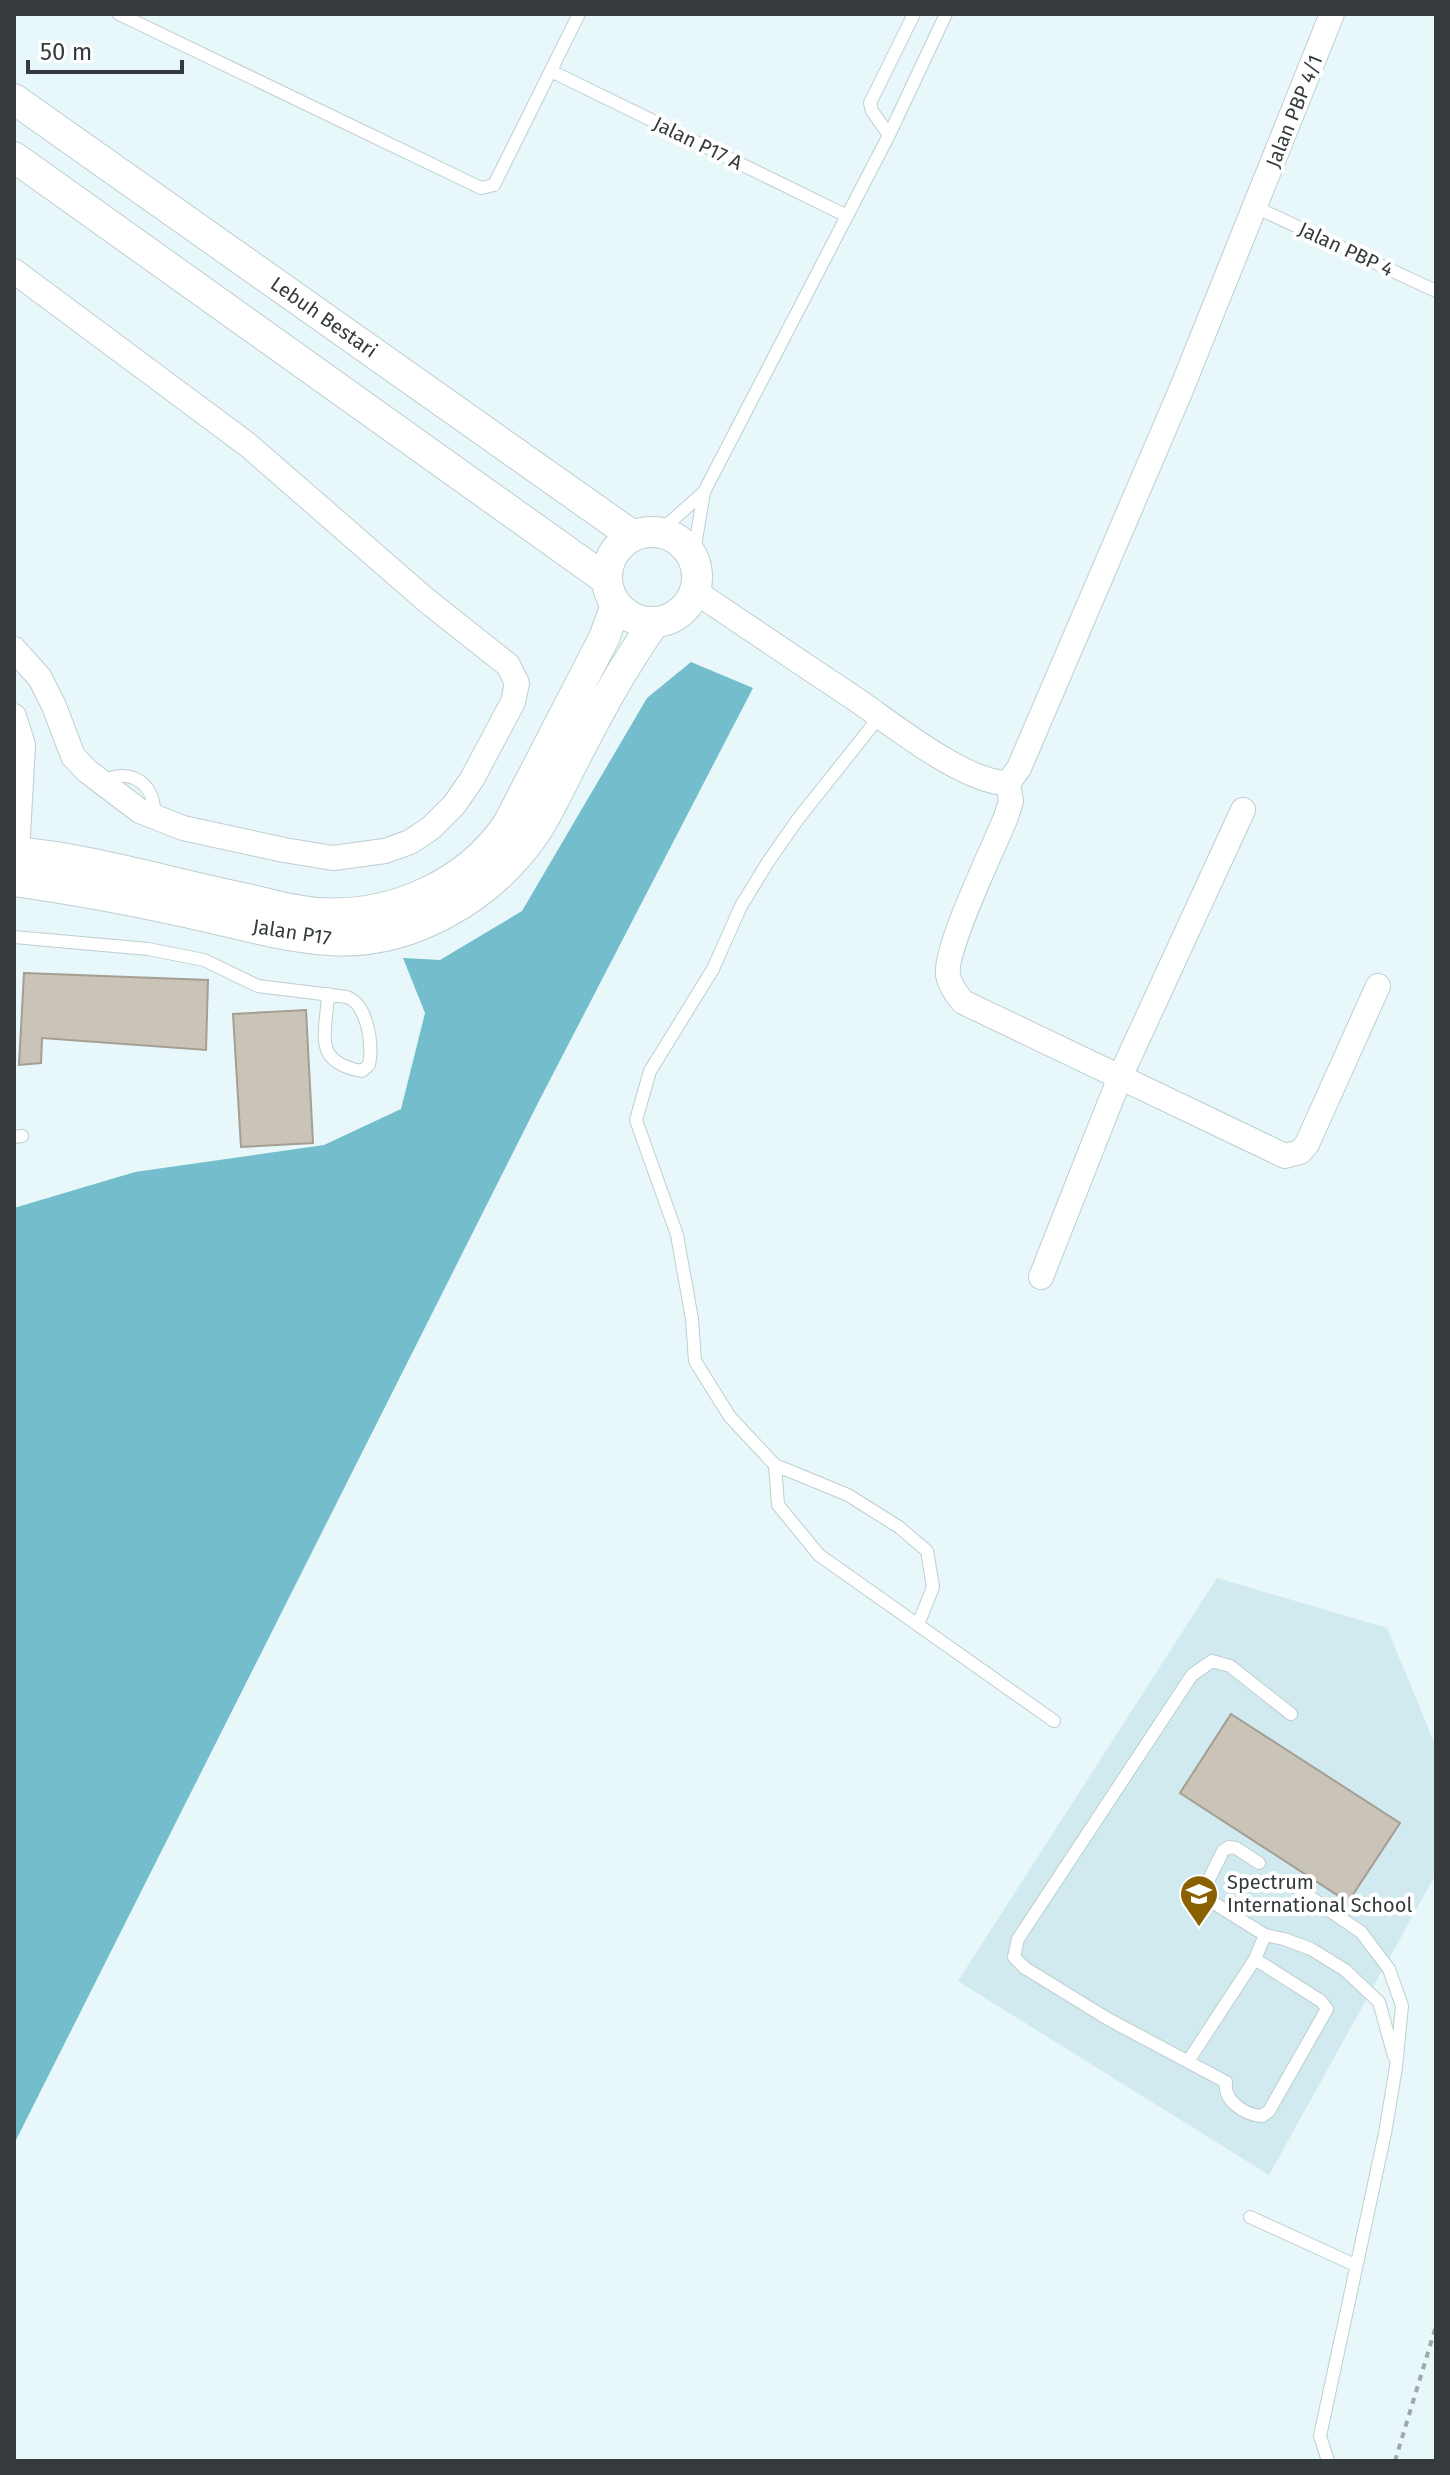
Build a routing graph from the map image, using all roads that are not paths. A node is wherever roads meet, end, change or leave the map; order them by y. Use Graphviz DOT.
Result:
graph roads {
  1 [pos="119,14"];
  2 [pos="579,14"];
  3 [pos="914,14"];
  4 [pos="946,14"];
  5 [pos="1332,14"];
  6 [pos="551,71"];
  7 [pos="14,99"];
  8 [pos="889,135"];
  9 [pos="14,157"];
  10 [pos="1255,207"];
  11 [pos="845,215"];
  12 [pos="14,271"];
  13 [pos="1436,291"];
  14 [pos="704,492"];
  15 [pos="646,534"];
  16 [pos="696,578"];
  17 [pos="612,592"];
  18 [pos="654,623"];
  19 [pos="14,649"];
  20 [pos="14,716"];
  21 [pos="880,716"];
  22 [pos="1008,783"];
  23 [pos="1243,810"];
  24 [pos="15,867"];
  25 [pos="14,937"];
  26 [pos="1378,986"];
  27 [pos="328,994"];
  28 [pos="1120,1077"];
  29 [pos="1041,1277"];
  30 [pos="775,1465"];
  31 [pos="918,1625"];
  32 [pos="1291,1714"];
  33 [pos="1054,1721"];
  34 [pos="1259,1863"];
  35 [pos="1294,1886"];
  36 [pos="1265,1935"];
  37 [pos="1255,1959"];
  38 [pos="1189,2060"];
  39 [pos="1396,2067"];
  40 [pos="1250,2217"];
  41 [pos="1355,2265"];
  42 [pos="1328,2461"];
  1 -- 6 [label="lane"];
  2 -- 6 [label="lane"];
  3 -- 8 [label="lane"];
  4 -- 8 [label="lane"];
  5 -- 10 [label="street, Jalan PBP 4/1"];
  6 -- 11 [label="lane, Jalan P17 A"];
  7 -- 15 [label="street, Lebuh Bestari"];
  8 -- 11 [label="lane"];
  9 -- 17 [label="street"];
  10 -- 13 [label="lane, Jalan PBP 4"];
  10 -- 22 [label="street, Jalan PBP 4/1"];
  11 -- 14 [label="lane"];
  12 -- 19 [label="street"];
  14 -- 15 [label="lane"];
  14 -- 16 [label="lane"];
  15 -- 16 [label="street"];
  15 -- 17 [label="street"];
  16 -- 18 [label="street"];
  16 -- 21 [label="street"];
  17 -- 18 [label="street"];
  17 -- 24 [label="street, Jalan P17"];
  18 -- 24 [label="street, Jalan P17"];
  20 -- 24 [label="street"];
  21 -- 22 [label="street"];
  21 -- 30 [label="lane"];
  22 -- 28 [label="street"];
  23 -- 28 [label="street"];
  25 -- 27 [label="lane"];
  26 -- 28 [label="street"];
  27 -- 27 [label="lane"];
  28 -- 29 [label="street"];
  30 -- 31 [label="lane"];
  30 -- 31 [label="lane"];
  31 -- 33 [label="lane"];
  32 -- 38 [label="lane"];
  34 -- 36 [label="lane"];
  35 -- 39 [label="lane"];
  36 -- 37 [label="lane"];
  36 -- 39 [label="lane"];
  37 -- 38 [label="lane"];
  37 -- 38 [label="lane"];
  39 -- 41 [label="lane"];
  40 -- 41 [label="lane"];
  41 -- 42 [label="lane"];
}
